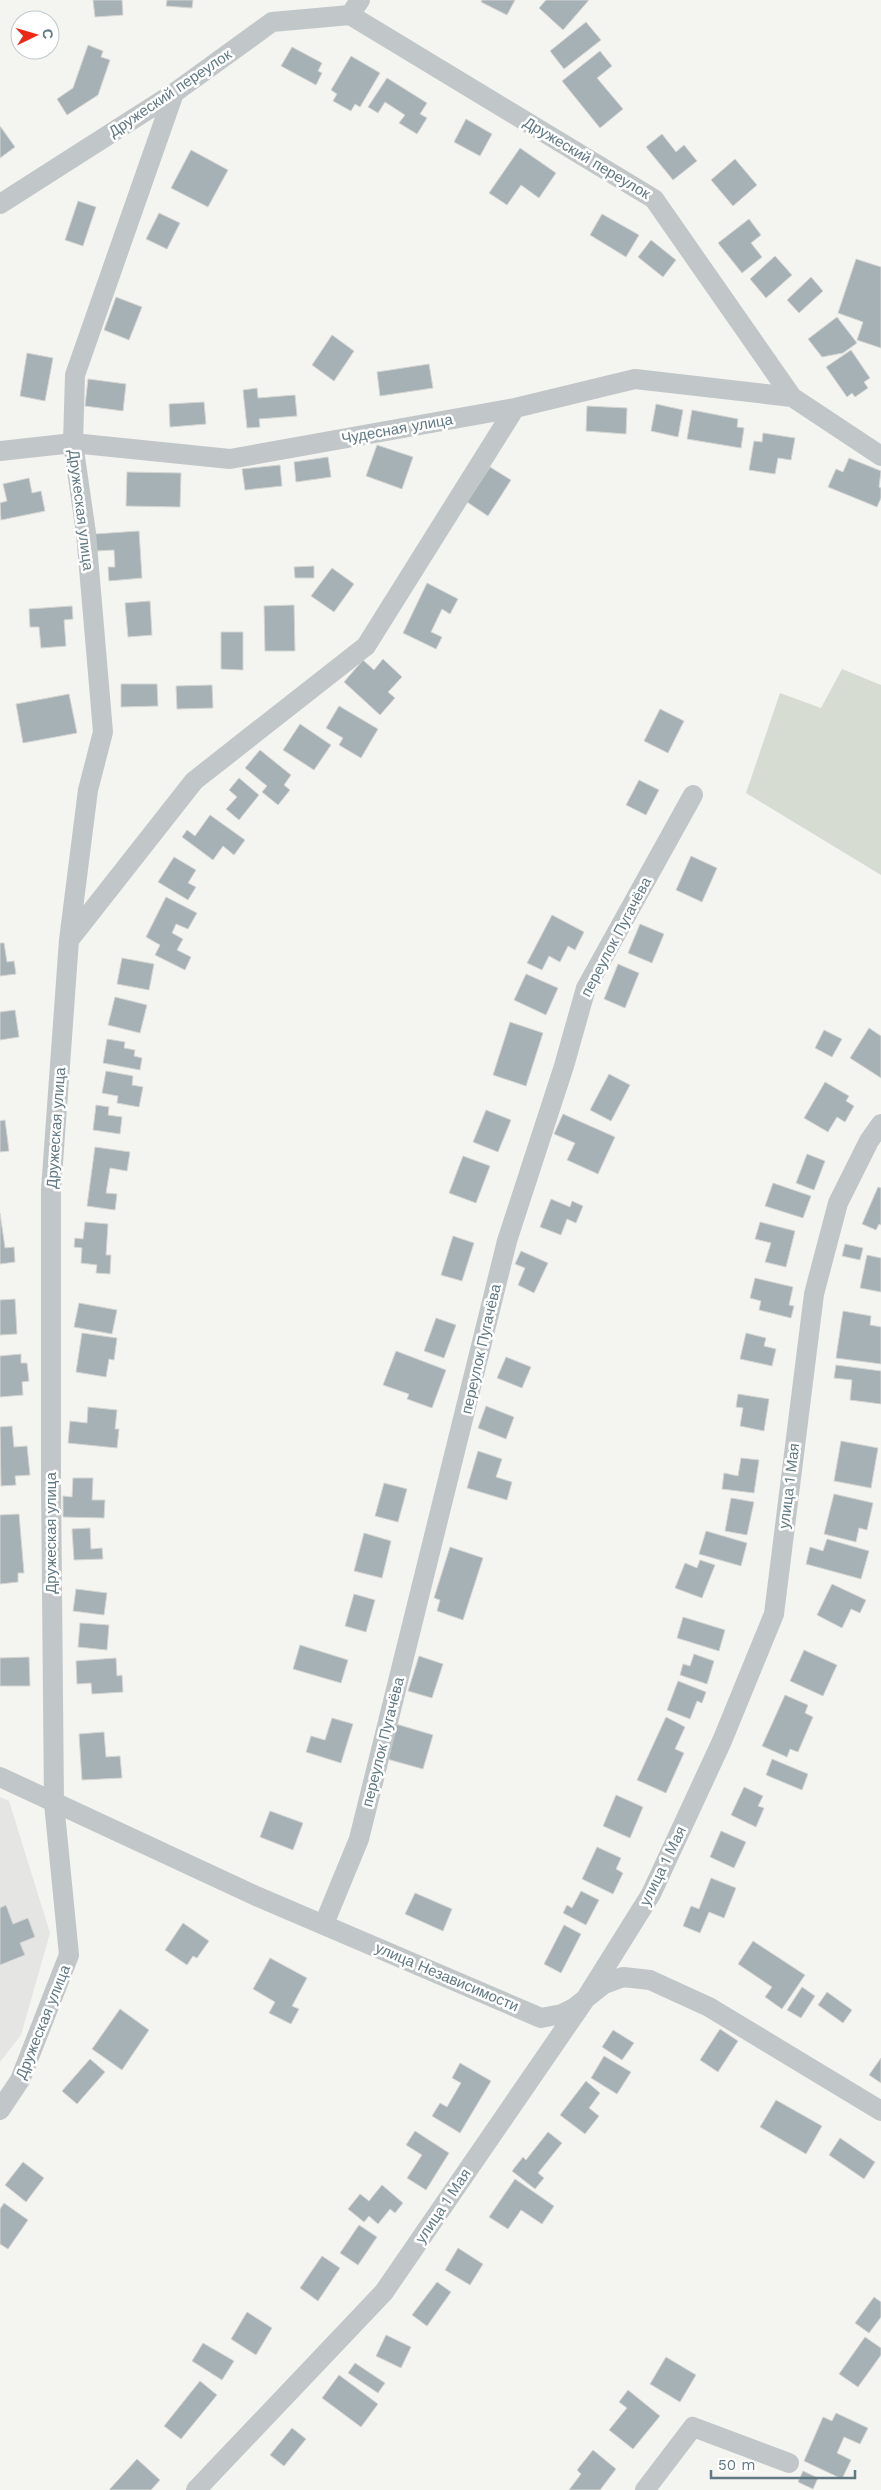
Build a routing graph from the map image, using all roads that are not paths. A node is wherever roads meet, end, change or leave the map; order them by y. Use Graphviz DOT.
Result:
graph roads {
  1 [pos="355,8"];
  2 [pos="174,93"];
  3 [pos="0,204"];
  4 [pos="792,397"];
  5 [pos="515,408"];
  6 [pos="73,443"];
  7 [pos="0,450"];
  8 [pos="881,456"];
  9 [pos="693,795"];
  10 [pos="69,940"];
  11 [pos="881,1124"];
  12 [pos="0,1777"];
  13 [pos="54,1803"];
  14 [pos="324,1924"];
  15 [pos="586,1998"];
  16 [pos="0,2110"];
  17 [pos="881,2111"];
  18 [pos="789,2464"];
  19 [pos="196,2490"];
  20 [pos="644,2490"];
  1 -- 2 [label="street, Дружеский переулок"];
  1 -- 4 [label="street, Дружеский переулок"];
  2 -- 3 [label="street, Дружеский переулок"];
  2 -- 6 [label="street, Дружеская улица"];
  4 -- 5 [label="street, Чудесная улица"];
  4 -- 8 [label="street, Дружеский переулок"];
  5 -- 6 [label="street, Чудесная улица"];
  5 -- 10 [label="street"];
  6 -- 7 [label="street, Чудесная улица"];
  6 -- 10 [label="street, Дружеская улица"];
  9 -- 14 [label="street, переулок Пугачёва"];
  10 -- 13 [label="street, Дружеская улица"];
  11 -- 15 [label="street, улица 1 Мая"];
  12 -- 13 [label="street, улица Независимости"];
  13 -- 14 [label="street, улица Независимости"];
  13 -- 16 [label="street, Дружеская улица"];
  14 -- 15 [label="street, улица Независимости"];
  15 -- 17 [label="street, улица Независимости"];
  15 -- 19 [label="street, улица 1 Мая"];
  18 -- 20 [label="street"];
}
